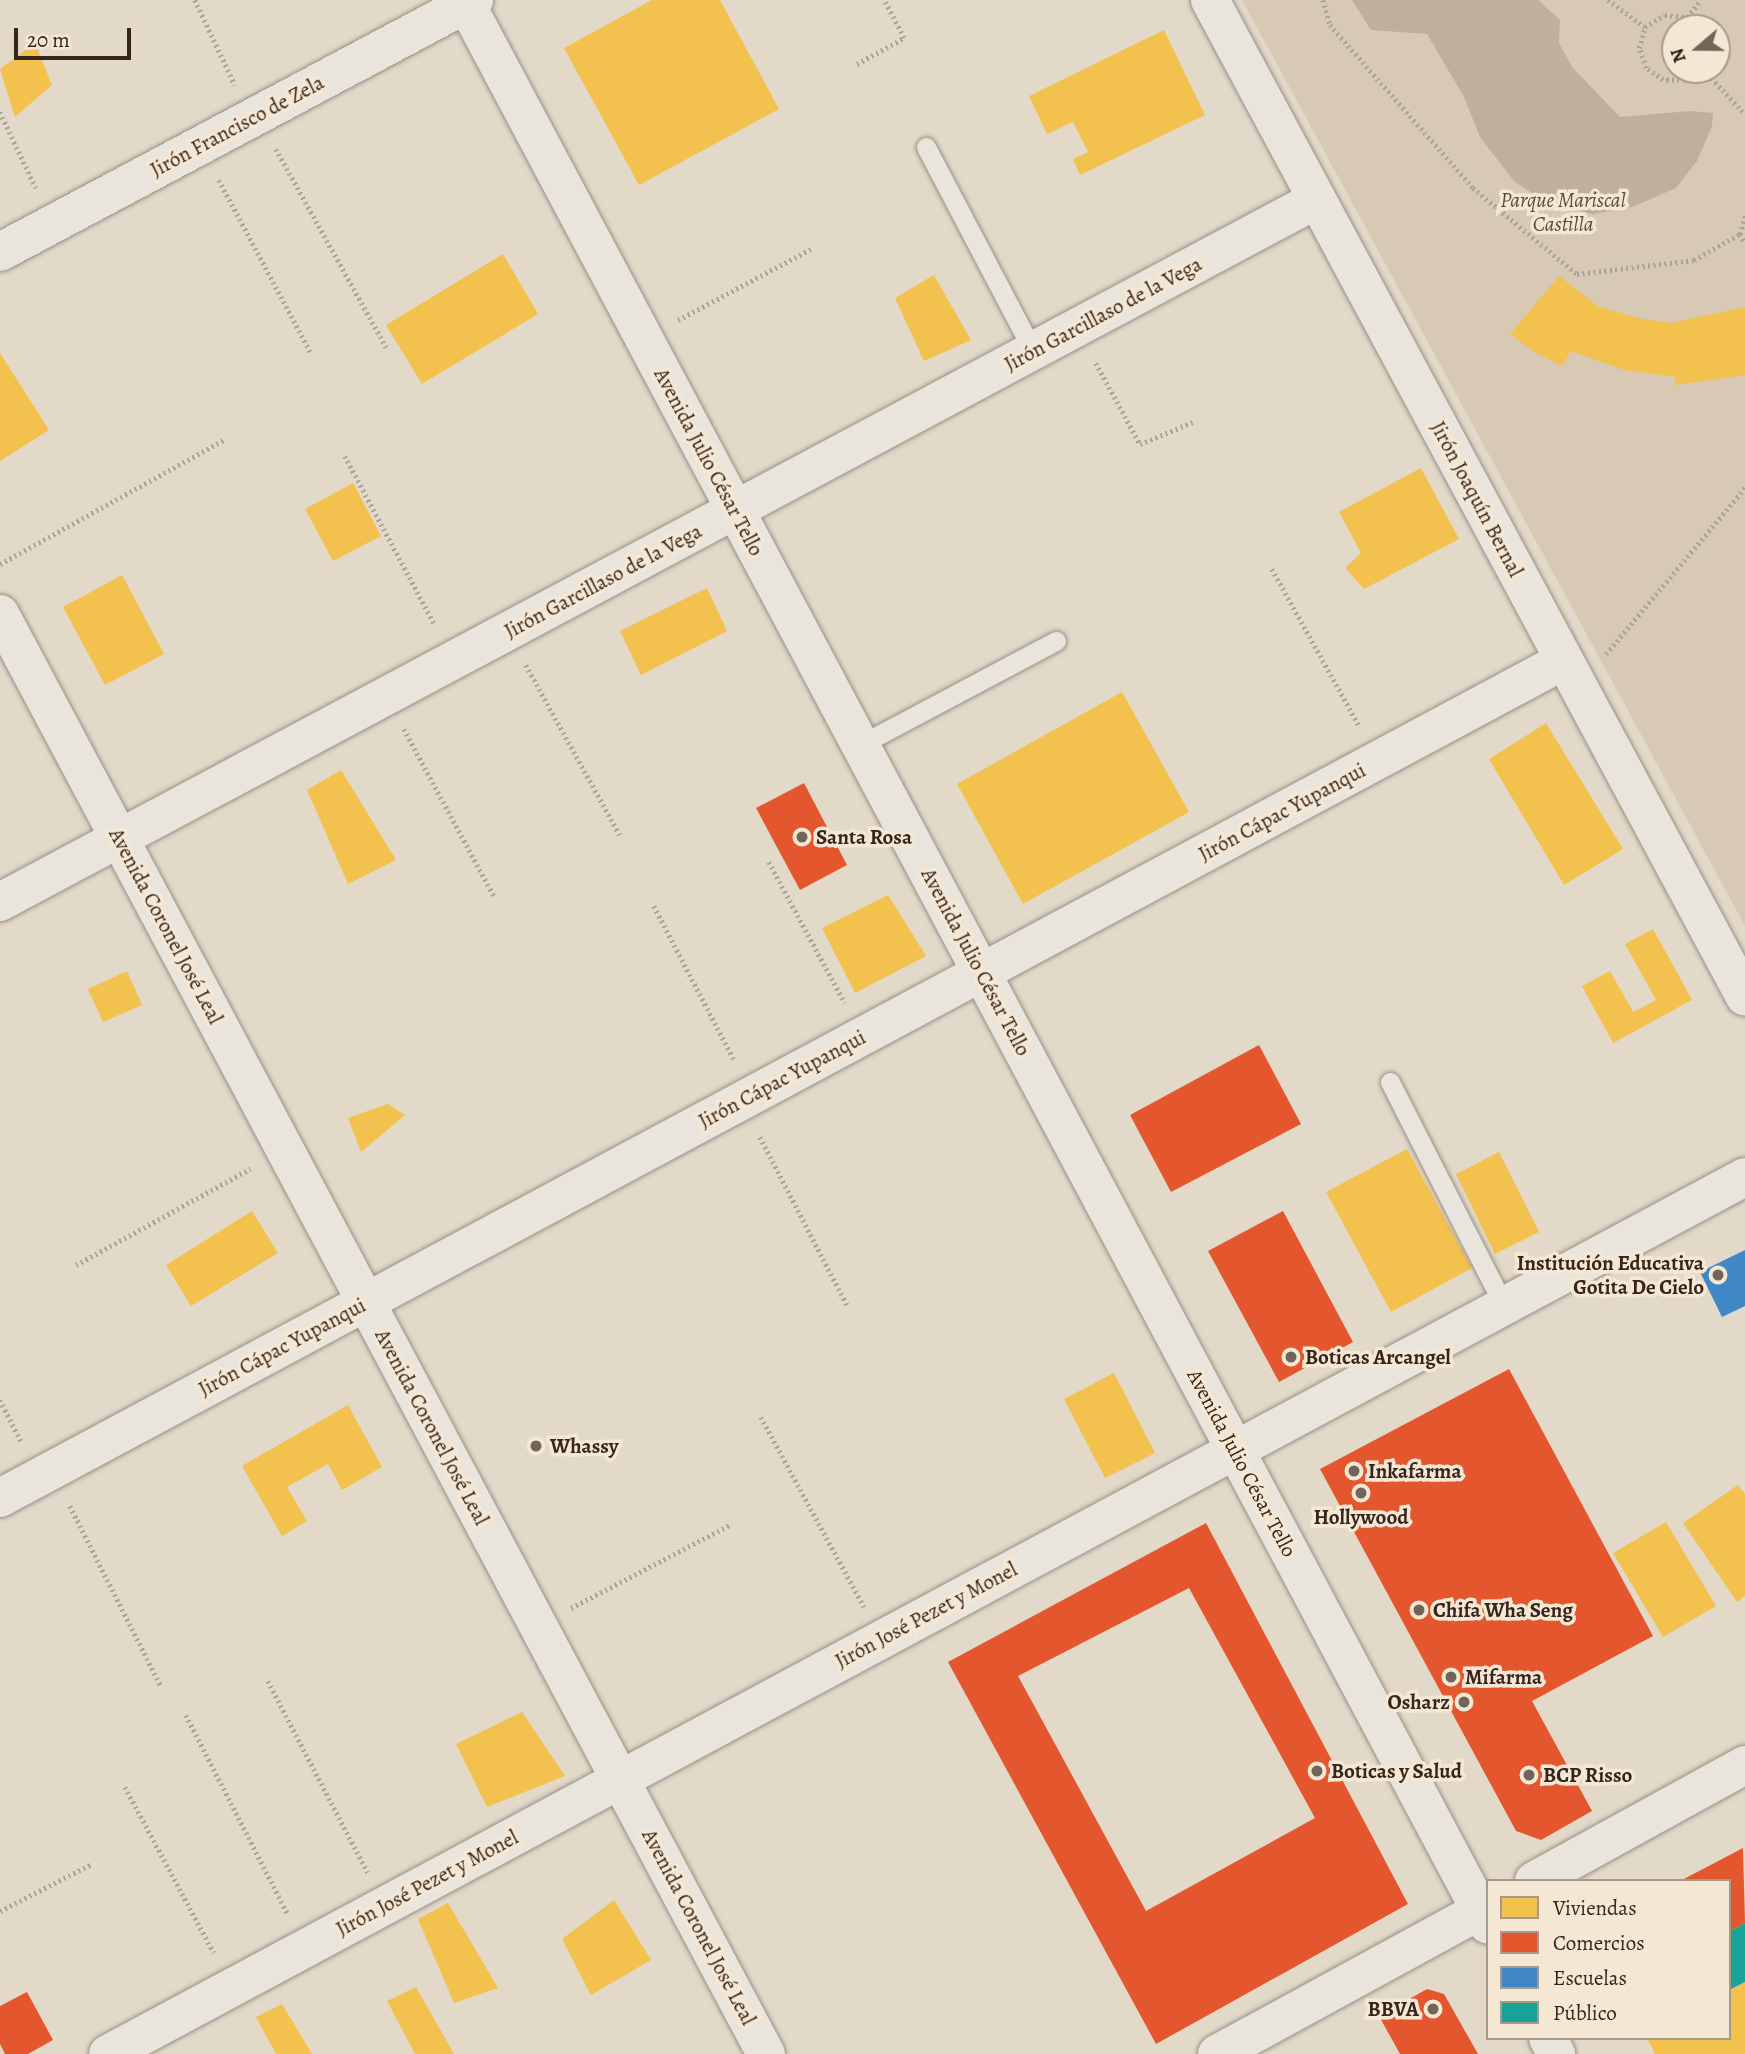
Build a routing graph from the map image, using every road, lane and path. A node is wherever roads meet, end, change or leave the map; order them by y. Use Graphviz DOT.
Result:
graph roads {
  1 [pos="195,0"];
  2 [pos="884,0"];
  3 [pos="1210,0"];
  4 [pos="1323,0"];
  5 [pos="1608,0"];
  6 [pos="1701,0"];
  7 [pos="468,1"];
  8 [pos="1690,14"];
  9 [pos="1661,17"];
  10 [pos="1645,27"];
  11 [pos="857,64"];
  12 [pos="1661,78"];
  13 [pos="1717,84"];
  14 [pos="0,113"];
  15 [pos="1745,114"];
  16 [pos="254,117"];
  17 [pos="201,145"];
  18 [pos="926,147"];
  19 [pos="1317,200"];
  20 [pos="1745,216"];
  21 [pos="53,223"];
  22 [pos="1740,234"];
  23 [pos="1745,242"];
  24 [pos="813,248"];
  25 [pos="0,252"];
  26 [pos="1076,328"];
  27 [pos="643,339"];
  28 [pos="386,347"];
  29 [pos="1032,351"];
  30 [pos="312,355"];
  31 [pos="1193,422"];
  32 [pos="224,440"];
  33 [pos="345,456"];
  34 [pos="1745,488"];
  35 [pos="735,510"];
  36 [pos="0,564"];
  37 [pos="1272,569"];
  38 [pos="0,614"];
  39 [pos="508,632"];
  40 [pos="1056,641"];
  41 [pos="453,660"];
  42 [pos="1571,674"];
  43 [pos="387,696"];
  44 [pos="860,745"];
  45 [pos="1379,760"];
  46 [pos="621,835"];
  47 [pos="120,839"];
  48 [pos="769,862"];
  49 [pos="495,898"];
  50 [pos="0,902"];
  51 [pos="654,906"];
  52 [pos="981,973"];
  53 [pos="1745,997"];
  54 [pos="862,1036"];
  55 [pos="1390,1082"];
  56 [pos="747,1098"];
  57 [pos="285,1150"];
  58 [pos="1745,1177"];
  59 [pos="76,1265"];
  60 [pos="366,1302"];
  61 [pos="1504,1306"];
  62 [pos="848,1307"];
  63 [pos="0,1400"];
  64 [pos="761,1417"];
  65 [pos="1235,1450"];
  66 [pos="46,1473"];
  67 [pos="0,1498"];
  68 [pos="732,1524"];
  69 [pos="538,1625"];
  70 [pos="882,1639"];
  71 [pos="268,1681"];
  72 [pos="161,1686"];
  73 [pos="186,1715"];
  74 [pos="1745,1765"];
  75 [pos="620,1779"];
  76 [pos="125,1787"];
  77 [pos="92,1864"];
  78 [pos="1538,1879"];
  79 [pos="386,1905"];
  80 [pos="0,1911"];
  81 [pos="1485,1913"];
  82 [pos="305,1948"];
  83 [pos="233,1987"];
  84 [pos="108,2054"];
  85 [pos="766,2054"];
  86 [pos="1217,2054"];
  1 -- 16 [label="path"];
  2 -- 11 [label="path"];
  3 -- 19 [label="street, Jirón Joaquín Bernal"];
  4 -- 22 [label="path"];
  5 -- 10 [label="path"];
  6 -- 8 [label="path"];
  7 -- 16 [label="street, Jirón Francisco de Zela"];
  7 -- 27 [label="street, Avenida Julio César Tello"];
  9 -- 10 [label="path"];
  10 -- 12 [label="path"];
  13 -- 15 [label="path"];
  14 -- 21 [label="path"];
  16 -- 17 [label="street, Jirón Francisco de Zela"];
  16 -- 28 [label="path"];
  17 -- 21 [label="street, Jirón Francisco de Zela"];
  17 -- 30 [label="path"];
  18 -- 29 [label="lane"];
  19 -- 26 [label="street, Jirón Garcillaso de la Vega"];
  19 -- 42 [label="street, Jirón Joaquín Bernal"];
  20 -- 22 [label="path"];
  21 -- 25 [label="street, Jirón Francisco de Zela"];
  22 -- 23 [label="path"];
  24 -- 27 [label="path"];
  26 -- 29 [label="street, Jirón Garcillaso de la Vega"];
  26 -- 31 [label="path"];
  27 -- 35 [label="street, Avenida Julio César Tello"];
  29 -- 35 [label="street, Jirón Garcillaso de la Vega"];
  32 -- 36 [label="path"];
  33 -- 41 [label="path"];
  34 -- 42 [label="path"];
  35 -- 39 [label="street, Jirón Garcillaso de la Vega"];
  35 -- 44 [label="street, Avenida Julio César Tello"];
  37 -- 45 [label="path"];
  38 -- 47 [label="street, Avenida Coronel José Leal"];
  39 -- 41 [label="street, Jirón Garcillaso de la Vega"];
  39 -- 46 [label="path"];
  40 -- 44 [label="lane"];
  41 -- 43 [label="street, Jirón Garcillaso de la Vega"];
  42 -- 45 [label="street, Jirón Cápac Yupanqui"];
  42 -- 53 [label="street, Jirón Joaquín Bernal"];
  43 -- 47 [label="street, Jirón Garcillaso de la Vega"];
  43 -- 49 [label="path"];
  44 -- 52 [label="street, Avenida Julio César Tello"];
  45 -- 52 [label="street, Jirón Cápac Yupanqui"];
  47 -- 50 [label="street, Jirón Garcillaso de la Vega"];
  47 -- 57 [label="street, Avenida Coronel José Leal"];
  48 -- 54 [label="path"];
  51 -- 56 [label="path"];
  52 -- 54 [label="street, Jirón Cápac Yupanqui"];
  52 -- 65 [label="street, Avenida Julio César Tello"];
  54 -- 56 [label="street, Jirón Cápac Yupanqui"];
  55 -- 61 [label="lane"];
  56 -- 60 [label="street, Jirón Cápac Yupanqui"];
  56 -- 62 [label="path"];
  57 -- 59 [label="path"];
  57 -- 60 [label="street, Avenida Coronel José Leal"];
  58 -- 61 [label="street, Jirón José Pezet y Monel"];
  60 -- 66 [label="street, Jirón Cápac Yupanqui"];
  60 -- 69 [label="street, Avenida Coronel José Leal"];
  61 -- 65 [label="street, Jirón José Pezet y Monel"];
  63 -- 66 [label="path"];
  64 -- 70 [label="path"];
  65 -- 70 [label="street, Jirón José Pezet y Monel"];
  65 -- 81 [label="street, Avenida Julio César Tello"];
  66 -- 67 [label="street, Jirón Cápac Yupanqui"];
  66 -- 72 [label="path"];
  68 -- 69 [label="path"];
  69 -- 75 [label="street, Avenida Coronel José Leal"];
  70 -- 75 [label="street, Jirón José Pezet y Monel"];
  71 -- 79 [label="path"];
  73 -- 82 [label="path"];
  74 -- 78 [label="street"];
  75 -- 79 [label="street, Jirón José Pezet y Monel"];
  75 -- 85 [label="street, Avenida Coronel José Leal"];
  76 -- 83 [label="path"];
  77 -- 80 [label="path"];
  79 -- 82 [label="street, Jirón José Pezet y Monel"];
  81 -- 86 [label="street"];
  82 -- 83 [label="street, Jirón José Pezet y Monel"];
  83 -- 84 [label="street, Jirón José Pezet y Monel"];
}
